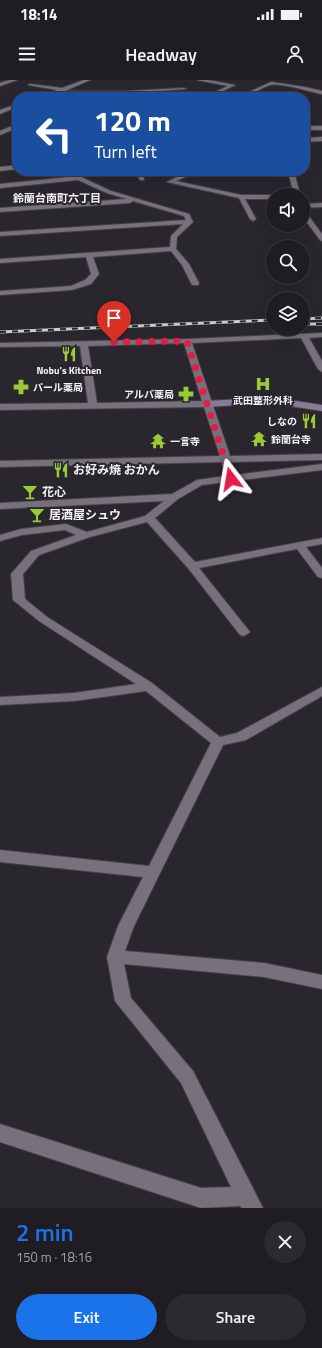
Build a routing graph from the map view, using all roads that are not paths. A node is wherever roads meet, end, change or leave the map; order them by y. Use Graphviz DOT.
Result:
graph roads {
  1 [pos="14,80"];
  2 [pos="84,80"];
  3 [pos="198,80"];
  4 [pos="0,85"];
  5 [pos="30,86"];
  6 [pos="184,89"];
  7 [pos="62,91"];
  8 [pos="59,92"];
  9 [pos="180,92"];
  10 [pos="218,92"];
  11 [pos="251,92"];
  12 [pos="322,93"];
  13 [pos="12,107"];
  14 [pos="1,112"];
  15 [pos="12,112"];
  16 [pos="310,128"];
  17 [pos="322,128"];
  18 [pos="12,130"];
  19 [pos="0,133"];
  20 [pos="322,139"];
  21 [pos="310,140"];
  22 [pos="12,168"];
  23 [pos="0,169"];
  24 [pos="0,173"];
  25 [pos="141,176"];
  26 [pos="179,176"];
  27 [pos="292,176"];
  28 [pos="142,179"];
  29 [pos="8,185"];
  30 [pos="0,186"];
  31 [pos="295,188"];
  32 [pos="241,197"];
  33 [pos="266,198"];
  34 [pos="137,201"];
  35 [pos="322,205"];
  36 [pos="310,206"];
  37 [pos="0,210"];
  38 [pos="252,219"];
  39 [pos="190,222"];
  40 [pos="310,222"];
  41 [pos="0,234"];
  42 [pos="322,239"];
  43 [pos="173,249"];
  44 [pos="89,255"];
  45 [pos="0,261"];
  46 [pos="195,283"];
  47 [pos="0,293"];
  48 [pos="322,335"];
  49 [pos="304,336"];
  50 [pos="310,336"];
  51 [pos="187,341"];
  52 [pos="84,343"];
  53 [pos="0,344"];
  54 [pos="322,369"];
  55 [pos="207,404"];
  56 [pos="93,405"];
  57 [pos="0,406"];
  58 [pos="322,408"];
  59 [pos="322,458"];
  60 [pos="226,460"];
  61 [pos="0,464"];
  62 [pos="322,467"];
  63 [pos="231,479"];
  64 [pos="174,497"];
  65 [pos="0,506"];
  66 [pos="149,518"];
  67 [pos="86,534"];
  68 [pos="0,538"];
  69 [pos="322,541"];
  70 [pos="299,545"];
  71 [pos="192,566"];
  72 [pos="322,575"];
  73 [pos="244,632"];
  74 [pos="148,686"];
  75 [pos="322,691"];
  76 [pos="0,701"];
  77 [pos="218,742"];
  78 [pos="0,856"];
  79 [pos="153,872"];
  80 [pos="115,957"];
  81 [pos="322,982"];
  82 [pos="0,1133"];
  83 [pos="249,1202"];
  1 -- 4 [label="street"];
  2 -- 7 [label="street"];
  3 -- 6 [label="street"];
  3 -- 10 [label="street"];
  5 -- 7 [label="street"];
  6 -- 7 [label="street"];
  6 -- 9 [label="street"];
  7 -- 8 [label="street"];
  11 -- 12 [label="street"];
  13 -- 14 [label="street"];
  14 -- 15 [label="street"];
  16 -- 17 [label="street"];
  18 -- 19 [label="street"];
  20 -- 21 [label="street"];
  22 -- 23 [label="street"];
  24 -- 29 [label="street"];
  25 -- 28 [label="street"];
  26 -- 32 [label="street"];
  27 -- 31 [label="street"];
  29 -- 30 [label="street"];
  29 -- 34 [label="street"];
  32 -- 33 [label="street"];
  32 -- 38 [label="street"];
  34 -- 37 [label="street"];
  34 -- 39 [label="street"];
  35 -- 36 [label="street"];
  39 -- 41 [label="street"];
  39 -- 43 [label="street"];
  40 -- 42 [label="street"];
  43 -- 44 [label="street"];
  43 -- 46 [label="street"];
  44 -- 45 [label="street"];
  44 -- 47 [label="street"];
  48 -- 50 [label="street"];
  49 -- 51 [label="street"];
  49 -- 54 [label="street"];
  51 -- 52 [label="street"];
  51 -- 55 [label="street"];
  52 -- 53 [label="street"];
  52 -- 56 [label="street"];
  55 -- 56 [label="street"];
  55 -- 58 [label="street"];
  55 -- 60 [label="street"];
  56 -- 57 [label="street"];
  59 -- 60 [label="street"];
  60 -- 61 [label="street"];
  60 -- 63 [label="street"];
  62 -- 63 [label="street"];
  63 -- 64 [label="street"];
  64 -- 65 [label="street"];
  64 -- 66 [label="street"];
  66 -- 67 [label="street"];
  66 -- 71 [label="street"];
  67 -- 68 [label="street"];
  67 -- 74 [label="street"];
  69 -- 70 [label="street"];
  70 -- 71 [label="street"];
  70 -- 72 [label="street"];
  71 -- 73 [label="street"];
  74 -- 76 [label="street"];
  74 -- 77 [label="street"];
  75 -- 77 [label="street"];
  77 -- 79 [label="street"];
  78 -- 79 [label="street"];
  79 -- 80 [label="street"];
  80 -- 81 [label="street"];
  80 -- 83 [label="street"];
  82 -- 83 [label="street"];
}
